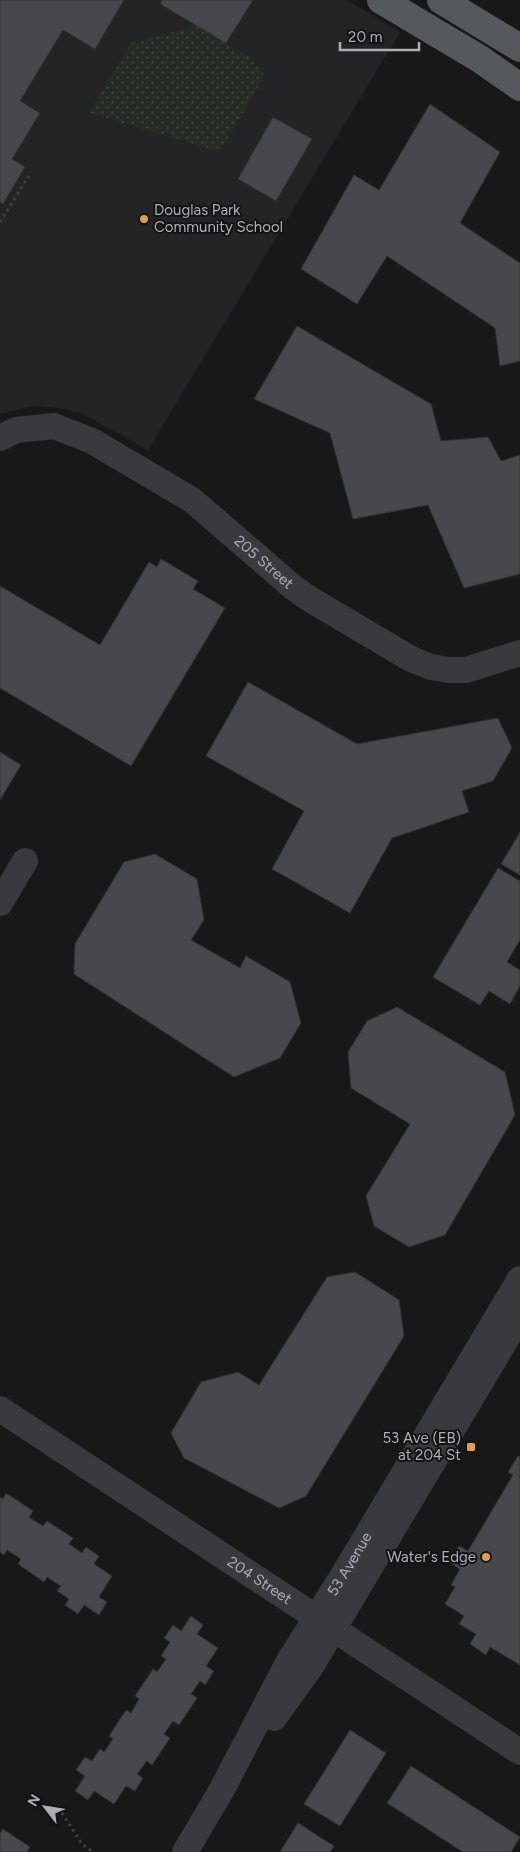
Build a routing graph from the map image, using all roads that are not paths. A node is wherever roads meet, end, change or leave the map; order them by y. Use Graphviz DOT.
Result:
graph roads {
  1 [pos="382,0"];
  2 [pos="441,0"];
  3 [pos="520,48"];
  4 [pos="520,87"];
  5 [pos="8,434"];
  6 [pos="520,653"];
  7 [pos="25,861"];
  8 [pos="0,903"];
  9 [pos="520,1279"];
  10 [pos="520,1316"];
  11 [pos="0,1409"];
  12 [pos="325,1624"];
  13 [pos="520,1752"];
  14 [pos="220,1791"];
  15 [pos="186,1852"];
  1 -- 4 [label="main road"];
  2 -- 3 [label="main road"];
  5 -- 6 [label="street, 205 Street"];
  7 -- 8 [label="street"];
  9 -- 12 [label="street, 53 Avenue"];
  10 -- 12 [label="street, 53 Avenue"];
  11 -- 12 [label="street, 204 Street"];
  12 -- 13 [label="street, 204 Street"];
  12 -- 14 [label="street, 53 Avenue"];
  12 -- 14 [label="street, 53 Avenue"];
  14 -- 15 [label="street, 53 Avenue"];
}
